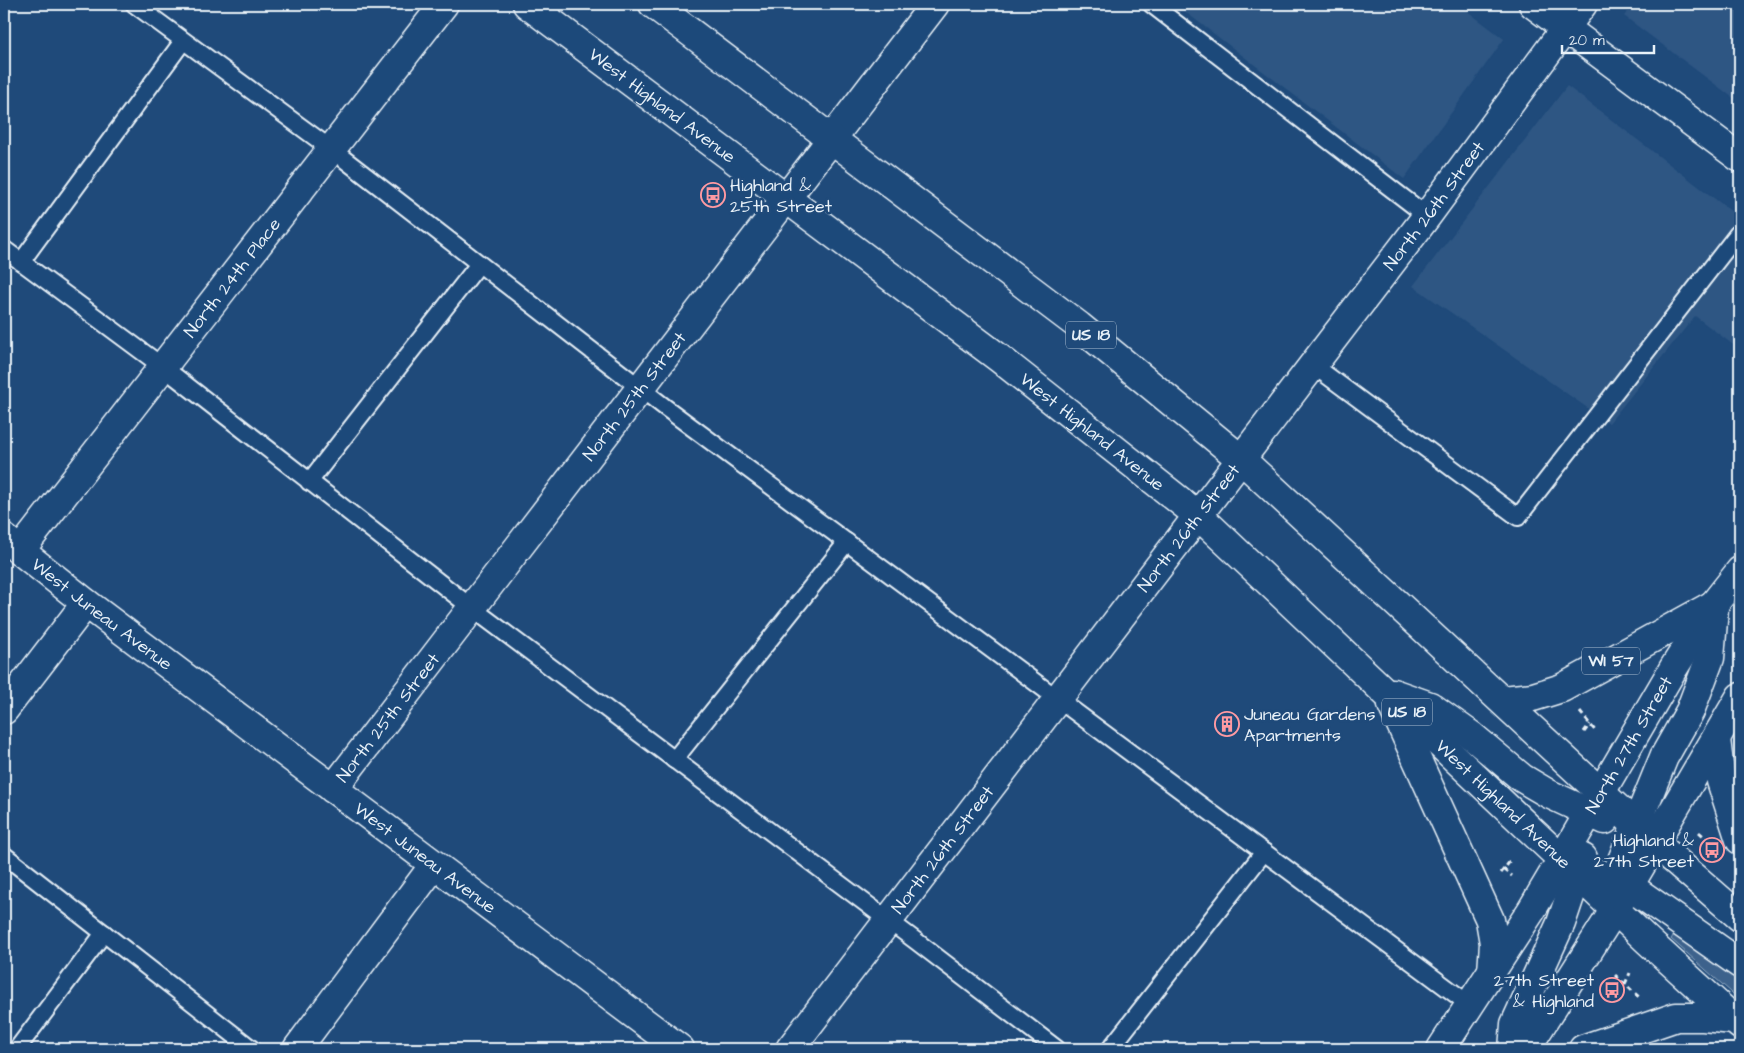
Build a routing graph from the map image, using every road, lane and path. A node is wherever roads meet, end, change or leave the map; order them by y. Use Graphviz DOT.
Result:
graph roads {
  1 [pos="134,4"];
  2 [pos="444,4"];
  3 [pos="527,4"];
  4 [pos="653,4"];
  5 [pos="935,4"];
  6 [pos="1151,4"];
  7 [pos="1533,4"];
  8 [pos="1583,4"];
  9 [pos="1564,27"];
  10 [pos="183,41"];
  11 [pos="833,138"];
  12 [pos="331,150"];
  13 [pos="1740,158"];
  14 [pos="786,198"];
  15 [pos="1427,216"];
  16 [pos="1740,231"];
  17 [pos="4,249"];
  18 [pos="21,262"];
  19 [pos="479,264"];
  20 [pos="1313,365"];
  21 [pos="162,367"];
  22 [pos="640,388"];
  23 [pos="1242,460"];
  24 [pos="309,482"];
  25 [pos="1199,516"];
  26 [pos="847,542"];
  27 [pos="12,544"];
  28 [pos="1740,570"];
  29 [pos="86,603"];
  30 [pos="1714,604"];
  31 [pos="472,608"];
  32 [pos="1386,692"];
  33 [pos="1740,697"];
  34 [pos="1059,699"];
  35 [pos="1502,700"];
  36 [pos="1575,706"];
  37 [pos="4,710"];
  38 [pos="1590,724"];
  39 [pos="1584,732"];
  40 [pos="1597,732"];
  41 [pos="1716,739"];
  42 [pos="674,760"];
  43 [pos="333,789"];
  44 [pos="1597,808"];
  45 [pos="1699,832"];
  46 [pos="1641,833"];
  47 [pos="1708,840"];
  48 [pos="1740,840"];
  49 [pos="1264,852"];
  50 [pos="4,855"];
  51 [pos="434,865"];
  52 [pos="1573,866"];
  53 [pos="1504,869"];
  54 [pos="1512,876"];
  55 [pos="1622,883"];
  56 [pos="1615,909"];
  57 [pos="1740,917"];
  58 [pos="889,920"];
  59 [pos="104,933"];
  60 [pos="1740,964"];
  61 [pos="1492,972"];
  62 [pos="1630,973"];
  63 [pos="1615,974"];
  64 [pos="1625,984"];
  65 [pos="1643,1002"];
  66 [pos="1470,1005"];
  67 [pos="1737,1022"];
  68 [pos="17,1049"];
  69 [pos="252,1049"];
  70 [pos="296,1049"];
  71 [pos="680,1049"];
  72 [pos="790,1049"];
  73 [pos="1057,1049"];
  74 [pos="1110,1049"];
  75 [pos="1441,1049"];
  76 [pos="1513,1049"];
  77 [pos="1526,1049"];
  78 [pos="1583,1049"];
  1 -- 10 [label="lane"];
  2 -- 12 [label="main road, North 24th Place"];
  3 -- 14 [label="main road, West Highland Avenue / US 18"];
  4 -- 11 [label="main road, US 18"];
  5 -- 11 [label="main road, North 25th Street"];
  6 -- 15 [label="lane"];
  7 -- 9 [label="main road"];
  8 -- 9 [label="main road, North 26th Street"];
  9 -- 13 [label="main road"];
  9 -- 15 [label="main road, North 26th Street"];
  10 -- 12 [label="lane"];
  10 -- 18 [label="lane"];
  11 -- 14 [label="main road, North 25th Street"];
  11 -- 23 [label="main road, US 18"];
  12 -- 19 [label="lane"];
  12 -- 21 [label="main road, North 24th Place"];
  14 -- 22 [label="main road, North 25th Street"];
  14 -- 25 [label="main road, West Highland Avenue / US 18"];
  15 -- 20 [label="main road, North 26th Street"];
  16 -- 20 [label="lane"];
  17 -- 18 [label="lane"];
  18 -- 21 [label="lane"];
  19 -- 22 [label="lane"];
  19 -- 24 [label="lane"];
  20 -- 23 [label="main road, North 26th Street"];
  21 -- 24 [label="lane"];
  21 -- 27 [label="main road, North 24th Place"];
  22 -- 26 [label="lane"];
  22 -- 31 [label="main road, North 25th Street"];
  23 -- 25 [label="main road, North 26th Street"];
  23 -- 35 [label="main road, US 18"];
  24 -- 31 [label="lane"];
  25 -- 32 [label="main road, West Highland Avenue / US 18"];
  25 -- 34 [label="main road, North 26th Street"];
  26 -- 34 [label="lane"];
  26 -- 42 [label="lane"];
  27 -- 29 [label="main road, West Juneau Avenue"];
  28 -- 30 [label="main road, North 27th Street / WI 57"];
  29 -- 37 [label="main road"];
  29 -- 43 [label="main road, West Juneau Avenue"];
  30 -- 35 [label="main road, WI 57"];
  30 -- 44 [label="main road, North 27th Street"];
  30 -- 46 [label="main road"];
  31 -- 42 [label="lane"];
  31 -- 43 [label="main road, North 25th Street"];
  32 -- 44 [label="main road"];
  32 -- 52 [label="main road, West Highland Avenue / US 18"];
  32 -- 61 [label="main road"];
  33 -- 41 [label="main road"];
  34 -- 49 [label="lane"];
  34 -- 58 [label="main road, North 26th Street"];
  35 -- 44 [label="main road, US 18"];
  36 -- 38 [label="path"];
  38 -- 39 [label="path"];
  38 -- 40 [label="path"];
  41 -- 46 [label="main road"];
  41 -- 48 [label="main road"];
  42 -- 58 [label="lane"];
  43 -- 51 [label="main road, West Juneau Avenue"];
  44 -- 46 [label="main road, US 18"];
  44 -- 52 [label="main road, North 27th Street"];
  45 -- 47 [label="path"];
  46 -- 55 [label="main road"];
  46 -- 57 [label="main road, US 18"];
  49 -- 66 [label="lane"];
  49 -- 74 [label="lane"];
  50 -- 59 [label="lane"];
  51 -- 70 [label="main road"];
  51 -- 71 [label="main road, West Juneau Avenue"];
  52 -- 55 [label="main road"];
  52 -- 56 [label="main road, West Highland Avenue / US 18"];
  52 -- 61 [label="main road, North 27th Street"];
  52 -- 76 [label="main road"];
  53 -- 54 [label="path"];
  55 -- 56 [label="main road"];
  55 -- 60 [label="main road"];
  56 -- 67 [label="main road, US 18"];
  56 -- 77 [label="main road"];
  58 -- 72 [label="main road, North 26th Street"];
  58 -- 73 [label="lane"];
  59 -- 68 [label="lane"];
  59 -- 69 [label="lane"];
  61 -- 66 [label="main road, North 27th Street"];
  62 -- 64 [label="path"];
  63 -- 64 [label="path"];
  64 -- 65 [label="path"];
  66 -- 75 [label="main road, North 27th Street"];
  67 -- 78 [label="main road"];
}
